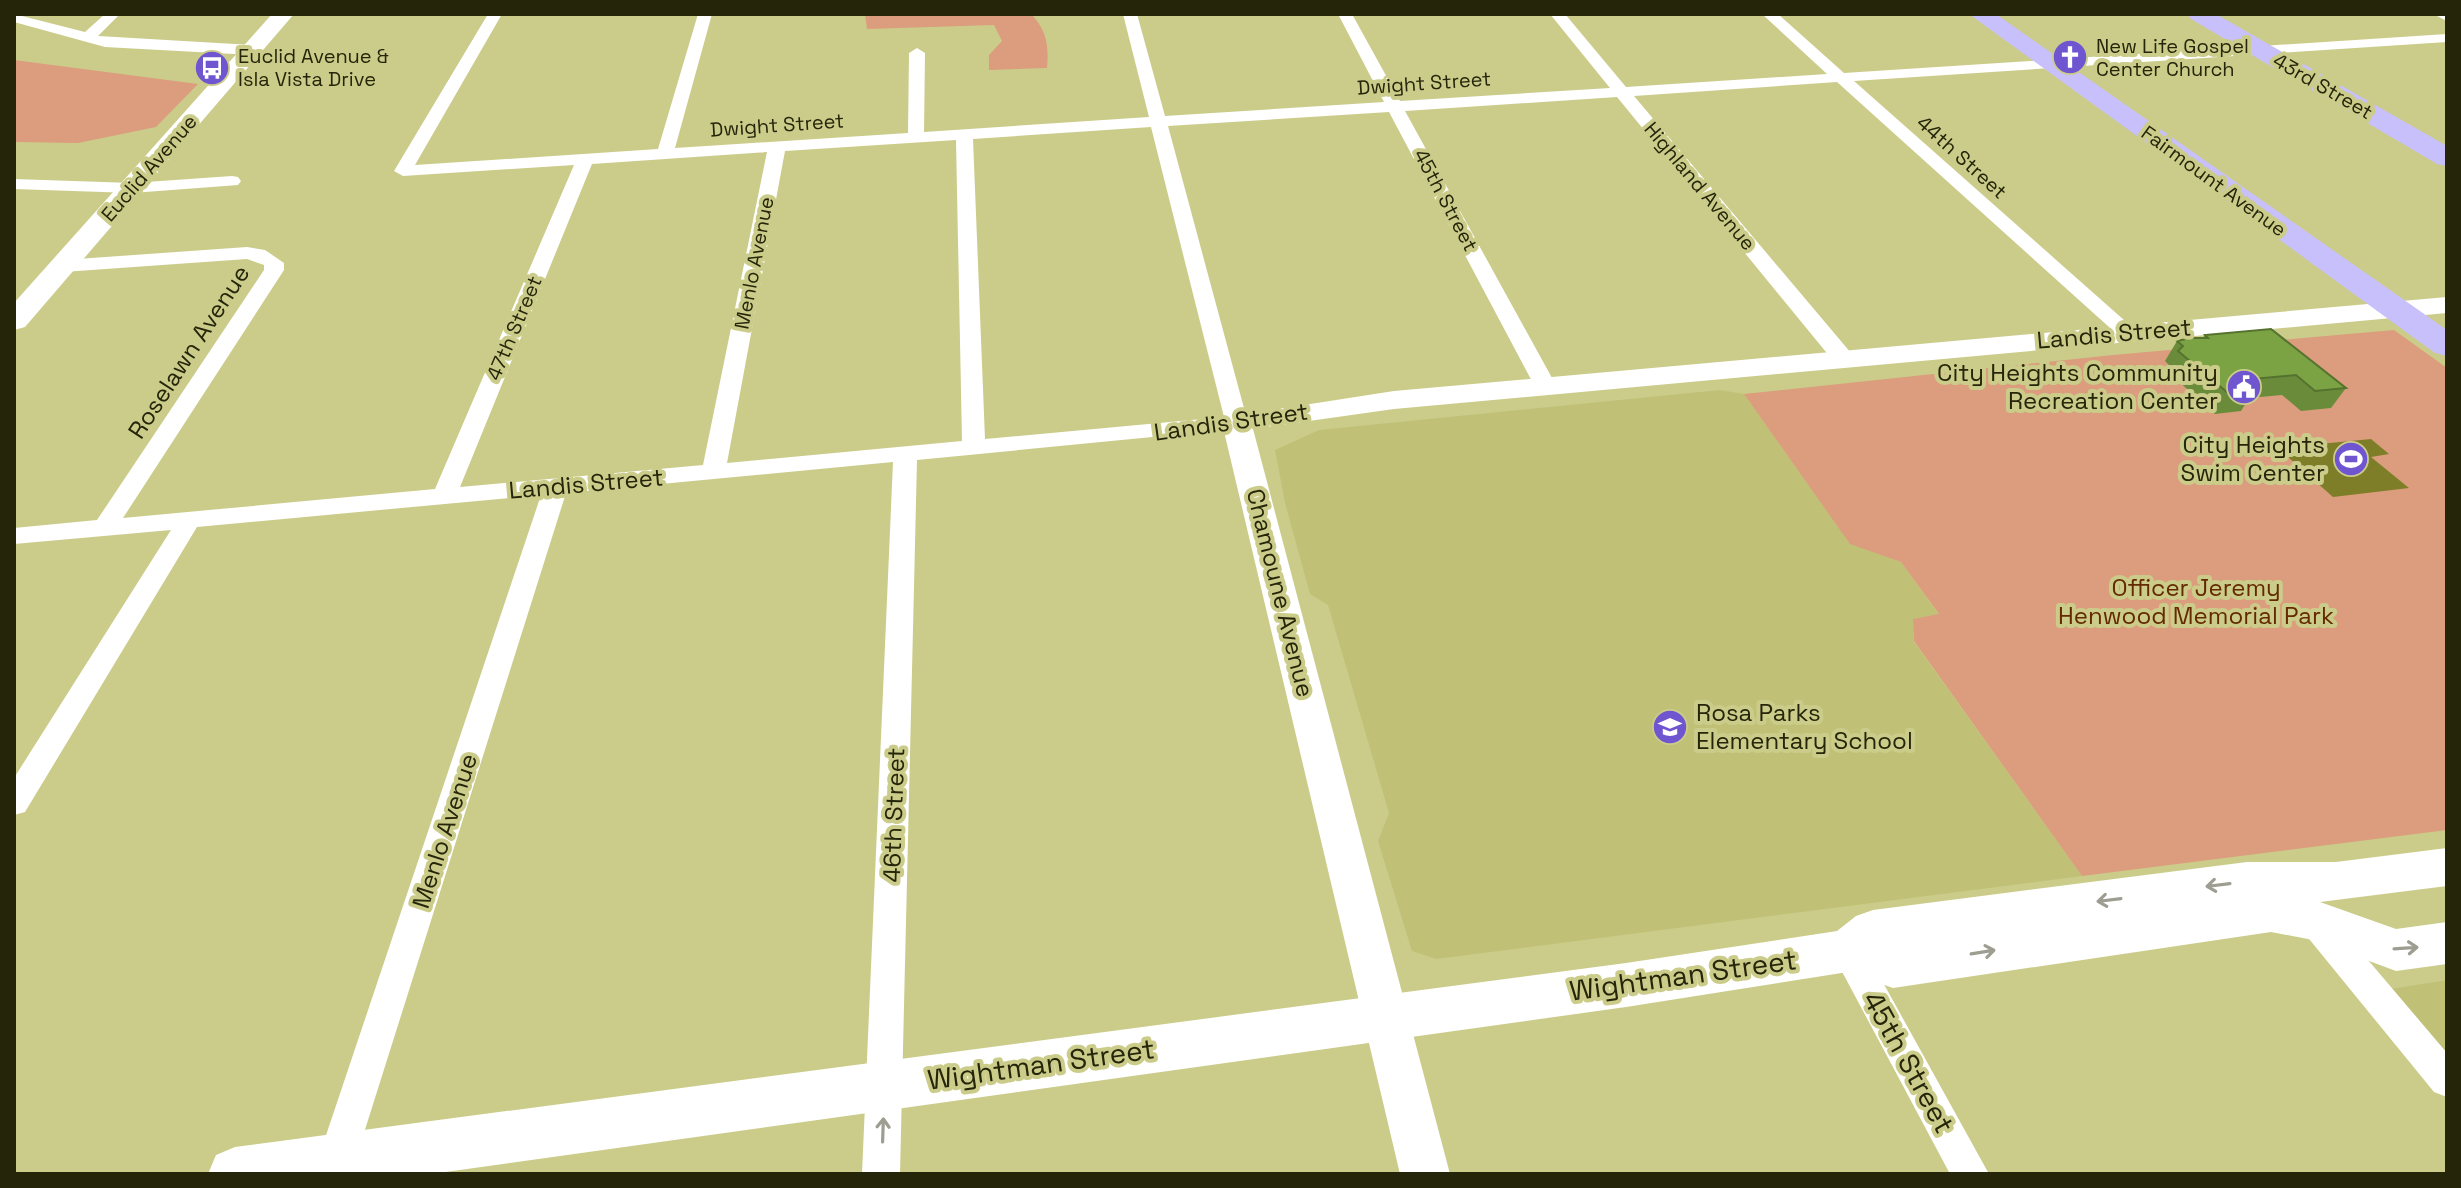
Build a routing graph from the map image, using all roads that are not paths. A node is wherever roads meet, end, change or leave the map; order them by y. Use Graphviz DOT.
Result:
graph roads {
  1 [pos="113,14"];
  2 [pos="283,14"];
  3 [pos="495,14"];
  4 [pos="705,14"];
  5 [pos="1130,14"];
  6 [pos="1345,14"];
  7 [pos="1557,14"];
  8 [pos="1769,14"];
  9 [pos="1981,14"];
  10 [pos="2199,14"];
  11 [pos="2440,14"];
  12 [pos="14,17"];
  13 [pos="2447,17"];
  14 [pos="88,37"];
  15 [pos="2447,38"];
  16 [pos="252,50"];
  17 [pos="2261,50"];
  18 [pos="917,53"];
  19 [pos="2051,64"];
  20 [pos="1841,78"];
  21 [pos="1622,92"];
  22 [pos="1395,107"];
  23 [pos="1160,122"];
  24 [pos="964,135"];
  25 [pos="916,138"];
  26 [pos="777,147"];
  27 [pos="665,154"];
  28 [pos="2447,158"];
  29 [pos="585,160"];
  30 [pos="232,181"];
  31 [pos="14,184"];
  32 [pos="132,188"];
  33 [pos="63,266"];
  34 [pos="2447,305"];
  35 [pos="2394,309"];
  36 [pos="14,321"];
  37 [pos="2126,332"];
  38 [pos="2447,346"];
  39 [pos="1843,358"];
  40 [pos="1546,387"];
  41 [pos="1237,423"];
  42 [pos="974,449"];
  43 [pos="905,455"];
  44 [pos="713,473"];
  45 [pos="556,487"];
  46 [pos="444,497"];
  47 [pos="189,520"];
  48 [pos="104,528"];
  49 [pos="14,536"];
  50 [pos="14,803"];
  51 [pos="2447,867"];
  52 [pos="2282,881"];
  53 [pos="2314,920"];
  54 [pos="2447,943"];
  55 [pos="1848,951"];
  56 [pos="1385,1017"];
  57 [pos="2447,1080"];
  58 [pos="885,1085"];
  59 [pos="335,1167"];
  60 [pos="235,1174"];
  61 [pos="881,1174"];
  62 [pos="1425,1174"];
  63 [pos="1970,1174"];
  1 -- 14 [label="street"];
  2 -- 16 [label="main road, Euclid Avenue"];
  3 -- 29 [label="street, Dwight Street"];
  4 -- 27 [label="street"];
  5 -- 23 [label="street, Chamoune Avenue"];
  6 -- 22 [label="street, 45th Street"];
  7 -- 21 [label="street, Highland Avenue"];
  8 -- 20 [label="street, 44th Street"];
  9 -- 19 [label="main road, Fairmount Avenue"];
  10 -- 17 [label="main road, 43rd Street"];
  11 -- 13 [label="street"];
  12 -- 14 [label="street"];
  14 -- 16 [label="street"];
  15 -- 17 [label="street, Dwight Street"];
  16 -- 32 [label="main road, Euclid Avenue"];
  17 -- 19 [label="street, Dwight Street"];
  17 -- 28 [label="main road, 43rd Street"];
  18 -- 25 [label="street"];
  19 -- 20 [label="street, Dwight Street"];
  19 -- 35 [label="main road, Fairmount Avenue"];
  20 -- 21 [label="street, Dwight Street"];
  20 -- 37 [label="street, 44th Street"];
  21 -- 22 [label="street, Dwight Street"];
  21 -- 39 [label="street, Highland Avenue"];
  22 -- 23 [label="street, Dwight Street"];
  22 -- 40 [label="street, 45th Street"];
  23 -- 24 [label="street, Dwight Street"];
  23 -- 41 [label="street, Chamoune Avenue"];
  24 -- 25 [label="street, Dwight Street"];
  24 -- 42 [label="street"];
  25 -- 26 [label="street, Dwight Street"];
  26 -- 27 [label="street, Dwight Street"];
  26 -- 44 [label="street, Menlo Avenue"];
  27 -- 29 [label="street, Dwight Street"];
  29 -- 46 [label="street, 47th Street"];
  30 -- 32 [label="street"];
  31 -- 32 [label="street"];
  32 -- 33 [label="main road, Euclid Avenue"];
  33 -- 36 [label="main road, Euclid Avenue"];
  33 -- 48 [label="street, Roselawn Avenue"];
  34 -- 35 [label="street, Landis Street"];
  35 -- 37 [label="street, Landis Street"];
  35 -- 38 [label="main road, Fairmount Avenue"];
  37 -- 39 [label="street, Landis Street"];
  39 -- 40 [label="street, Landis Street"];
  40 -- 41 [label="street, Landis Street"];
  41 -- 42 [label="street, Landis Street"];
  41 -- 56 [label="street, Chamoune Avenue"];
  42 -- 43 [label="street, Landis Street"];
  43 -- 44 [label="street, Landis Street"];
  43 -- 58 [label="street, 46th Street"];
  44 -- 45 [label="street, Landis Street"];
  45 -- 46 [label="street, Landis Street"];
  45 -- 59 [label="street, Menlo Avenue"];
  46 -- 47 [label="street, Landis Street"];
  47 -- 48 [label="street, Landis Street"];
  47 -- 50 [label="street"];
  48 -- 49 [label="street, Landis Street"];
  51 -- 52 [label="main road, Wightman Street"];
  52 -- 53 [label="street"];
  52 -- 55 [label="main road, Wightman Street, one-way"];
  53 -- 54 [label="main road, Wightman Street, one-way"];
  55 -- 53 [label="main road, Wightman Street, one-way"];
  53 -- 57 [label="street"];
  55 -- 56 [label="main road, Wightman Street"];
  55 -- 63 [label="street, 45th Street"];
  56 -- 58 [label="main road, Wightman Street"];
  56 -- 62 [label="street, Chamoune Avenue"];
  58 -- 59 [label="main road, Wightman Street"];
  61 -- 58 [label="street, 46th Street, one-way"];
  59 -- 60 [label="main road, Wightman Street"];
}
